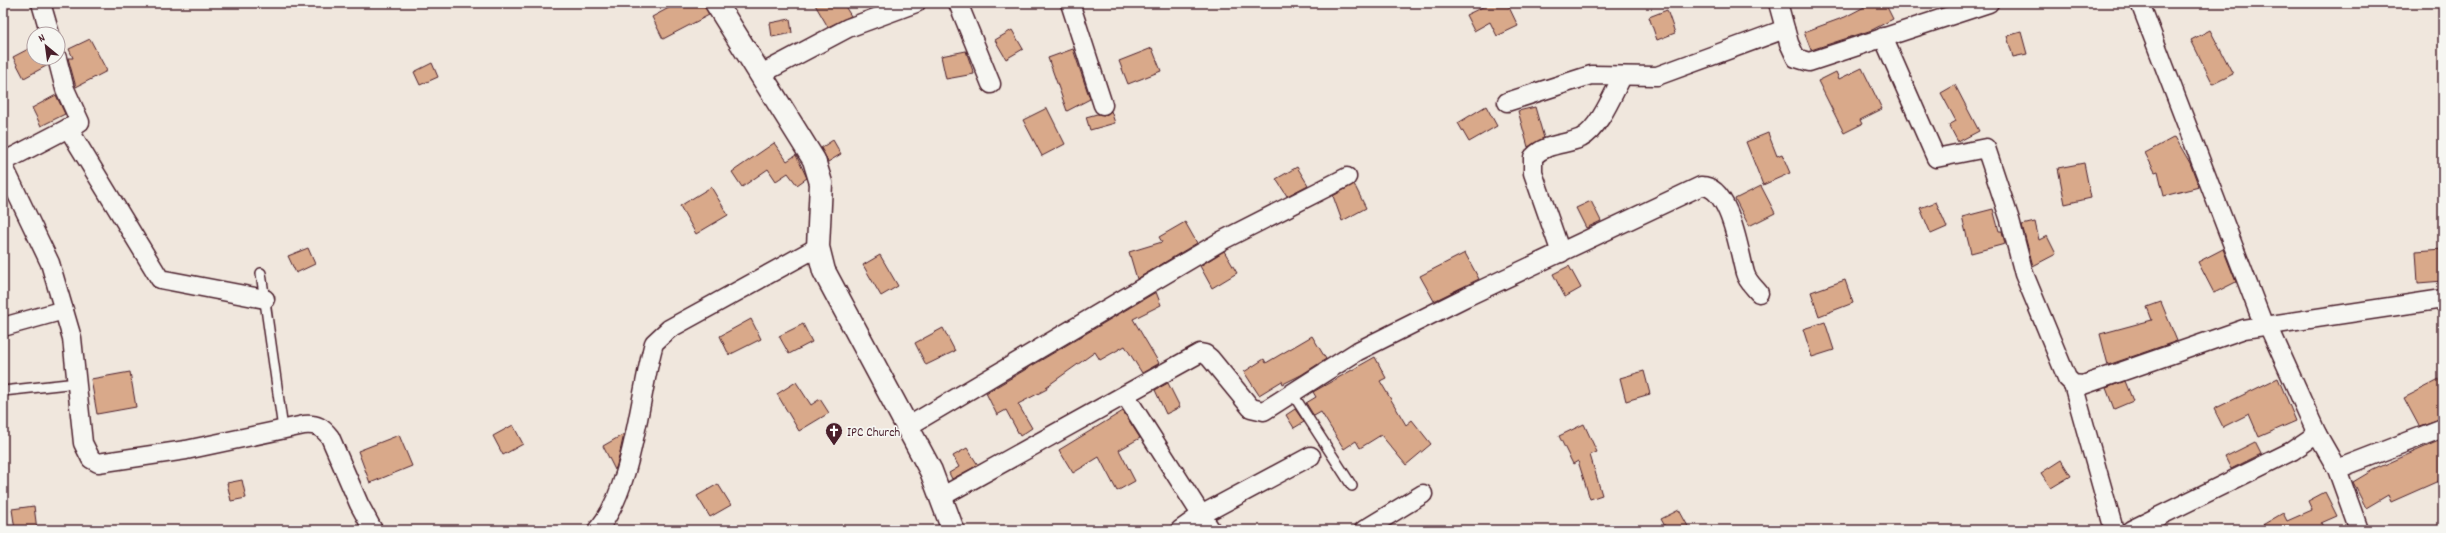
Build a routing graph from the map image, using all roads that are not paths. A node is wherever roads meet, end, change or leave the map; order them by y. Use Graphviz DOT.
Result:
graph roads {
  1 [pos="41,3"];
  2 [pos="716,3"];
  3 [pos="916,3"];
  4 [pos="958,3"];
  5 [pos="1070,3"];
  6 [pos="1778,3"];
  7 [pos="1989,3"];
  8 [pos="2140,3"];
  9 [pos="48,26"];
  10 [pos="1785,29"];
  11 [pos="1884,37"];
  12 [pos="58,66"];
  13 [pos="761,74"];
  14 [pos="1622,77"];
  15 [pos="991,84"];
  16 [pos="1507,102"];
  17 [pos="1103,105"];
  18 [pos="68,128"];
  19 [pos="3,162"];
  20 [pos="3,165"];
  21 [pos="1347,177"];
  22 [pos="818,247"];
  23 [pos="1561,254"];
  24 [pos="261,273"];
  25 [pos="1759,293"];
  26 [pos="265,299"];
  27 [pos="2443,299"];
  28 [pos="64,310"];
  29 [pos="2266,326"];
  30 [pos="3,327"];
  31 [pos="76,383"];
  32 [pos="2073,384"];
  33 [pos="3,391"];
  34 [pos="1292,393"];
  35 [pos="1125,395"];
  36 [pos="908,427"];
  37 [pos="2443,428"];
  38 [pos="283,429"];
  39 [pos="2317,434"];
  40 [pos="1311,456"];
  41 [pos="2338,469"];
  42 [pos="1352,486"];
  43 [pos="1424,494"];
  44 [pos="941,497"];
  45 [pos="1201,515"];
  46 [pos="372,530"];
  47 [pos="597,530"];
  48 [pos="953,530"];
  49 [pos="1180,530"];
  50 [pos="1211,530"];
  51 [pos="1364,530"];
  52 [pos="2114,530"];
  53 [pos="2131,530"];
  54 [pos="2359,530"];
  1 -- 9 [label="street"];
  2 -- 13 [label="street"];
  3 -- 13 [label="street"];
  4 -- 15 [label="street"];
  5 -- 17 [label="street"];
  6 -- 10 [label="street"];
  7 -- 11 [label="street"];
  8 -- 29 [label="street"];
  10 -- 11 [label="street"];
  10 -- 14 [label="street"];
  11 -- 32 [label="street"];
  12 -- 18 [label="street"];
  13 -- 22 [label="street"];
  14 -- 16 [label="street"];
  14 -- 23 [label="street"];
  18 -- 19 [label="street"];
  18 -- 26 [label="street"];
  20 -- 28 [label="street"];
  21 -- 36 [label="street"];
  22 -- 36 [label="street"];
  22 -- 47 [label="street"];
  23 -- 25 [label="street"];
  23 -- 34 [label="street"];
  24 -- 26 [label="lane"];
  26 -- 38 [label="lane"];
  27 -- 29 [label="street"];
  28 -- 30 [label="street"];
  28 -- 31 [label="street"];
  29 -- 32 [label="street"];
  29 -- 39 [label="street"];
  31 -- 33 [label="lane"];
  31 -- 38 [label="street"];
  32 -- 52 [label="street"];
  34 -- 35 [label="street"];
  34 -- 42 [label="lane"];
  35 -- 44 [label="street"];
  35 -- 45 [label="street"];
  36 -- 44 [label="street"];
  37 -- 41 [label="street"];
  38 -- 46 [label="street"];
  39 -- 41 [label="street"];
  39 -- 53 [label="street"];
  40 -- 45 [label="street"];
  41 -- 54 [label="street"];
  43 -- 51 [label="street"];
  44 -- 48 [label="street"];
  45 -- 49 [label="street"];
  45 -- 50 [label="street"];
}
